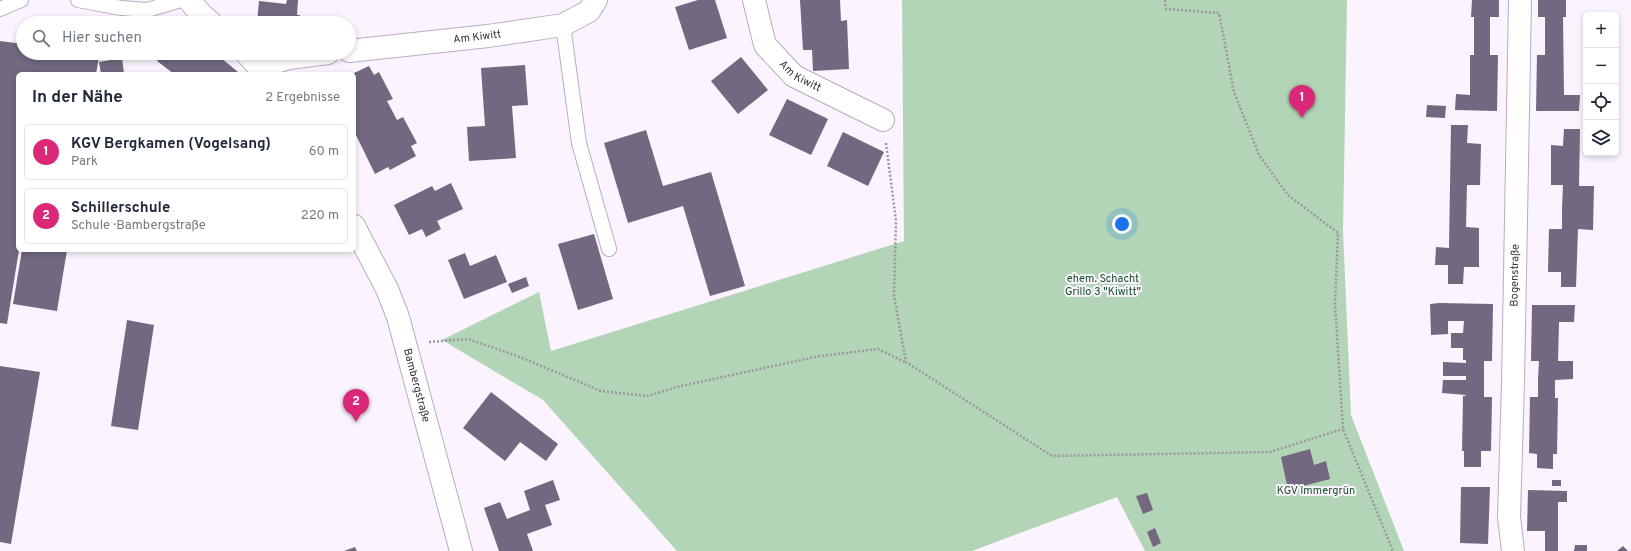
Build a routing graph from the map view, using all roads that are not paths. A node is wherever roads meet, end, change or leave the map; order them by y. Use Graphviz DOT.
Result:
graph roads {
  1 [pos="21,0"];
  2 [pos="78,0"];
  3 [pos="181,0"];
  4 [pos="189,0"];
  5 [pos="596,0"];
  6 [pos="754,0"];
  7 [pos="1520,0"];
  8 [pos="0,9"];
  9 [pos="203,16"];
  10 [pos="563,25"];
  11 [pos="356,50"];
  12 [pos="280,60"];
  13 [pos="257,65"];
  14 [pos="883,120"];
  15 [pos="356,230"];
  16 [pos="608,249"];
  17 [pos="461,551"];
  18 [pos="1513,551"];
  1 -- 8 [label="lane"];
  2 -- 3 [label="lane"];
  4 -- 9 [label="street"];
  5 -- 10 [label="street, Am Kiwitt"];
  6 -- 14 [label="street, Am Kiwitt"];
  7 -- 18 [label="street, Bogenstraße"];
  10 -- 11 [label="street, Am Kiwitt"];
  10 -- 16 [label="lane"];
  12 -- 13 [label="street"];
  15 -- 17 [label="street, Bambergstraße"];
}
